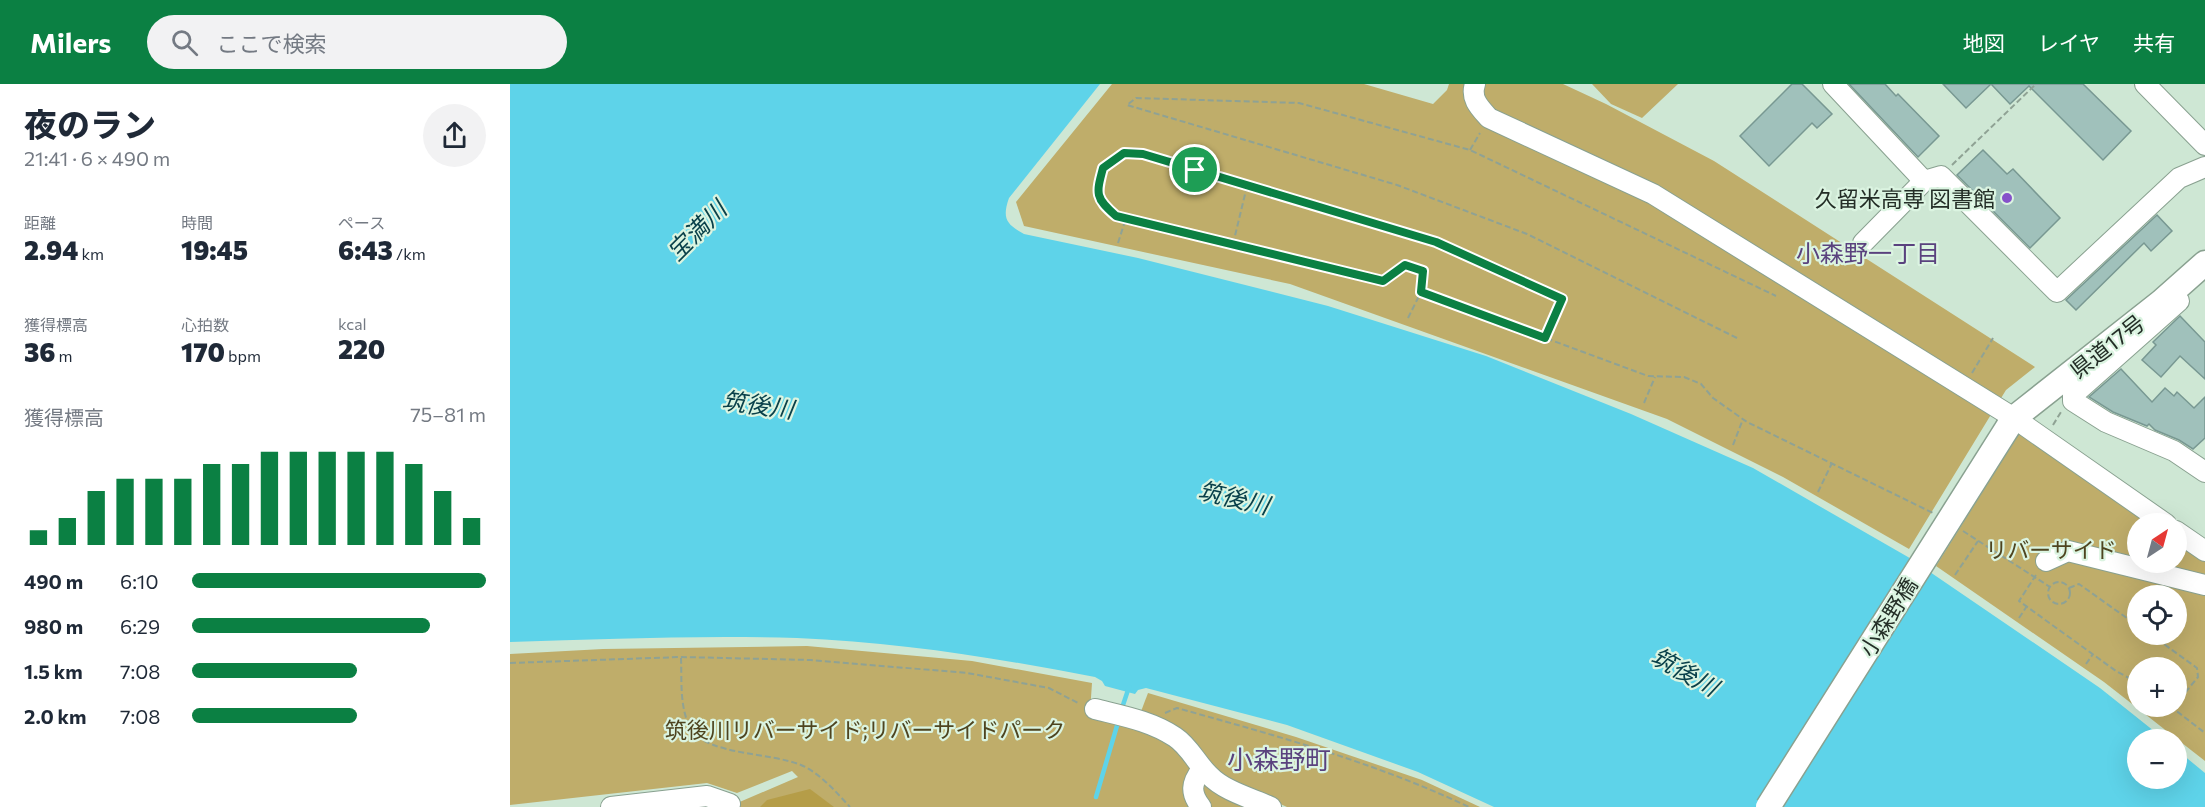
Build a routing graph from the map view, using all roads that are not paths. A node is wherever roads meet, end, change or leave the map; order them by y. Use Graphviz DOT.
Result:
graph roads {
  1 [pos="1475,84"];
  2 [pos="1833,84"];
  3 [pos="2145,84"];
  4 [pos="2205,145"];
  5 [pos="2205,167"];
  6 [pos="1932,179"];
  7 [pos="1863,243"];
  8 [pos="2205,263"];
  9 [pos="2205,278"];
  10 [pos="2011,423"];
  11 [pos="2205,472"];
  12 [pos="2149,513"];
  13 [pos="2187,538"];
  14 [pos="2205,550"];
  15 [pos="2041,569"];
  16 [pos="2205,585"];
  17 [pos="1095,709"];
  18 [pos="1202,769"];
  19 [pos="730,804"];
  20 [pos="611,807"];
  21 [pos="1201,807"];
  22 [pos="1271,807"];
  23 [pos="1768,807"];
  1 -- 10 [label="street"];
  2 -- 6 [label="street"];
  3 -- 4 [label="street"];
  5 -- 6 [label="street"];
  6 -- 7 [label="street"];
  8 -- 10 [label="main road, 県道17号"];
  9 -- 11 [label="street"];
  10 -- 12 [label="street"];
  10 -- 23 [label="main road, 小森野橋, bridge"];
  13 -- 14 [label="street"];
  15 -- 16 [label="street"];
  17 -- 18 [label="street"];
  18 -- 21 [label="street"];
  18 -- 22 [label="street"];
  19 -- 20 [label="street"];
}
